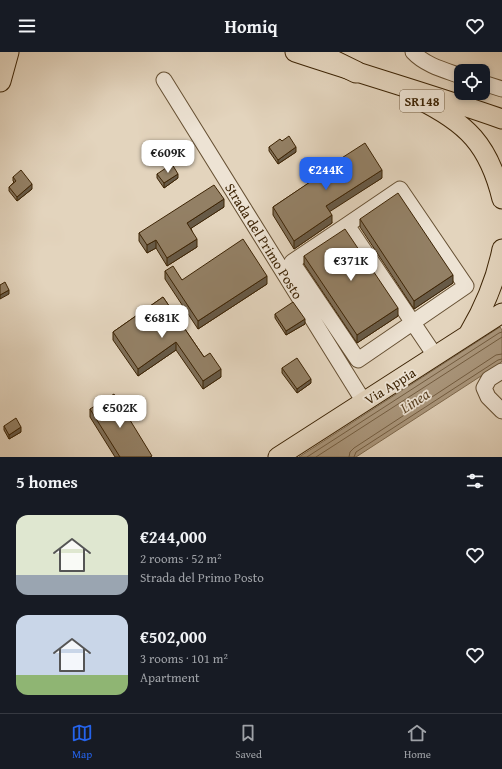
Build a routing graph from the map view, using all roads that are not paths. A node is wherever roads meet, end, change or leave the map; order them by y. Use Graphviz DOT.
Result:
graph roads {
  1 [pos="8,52"];
  2 [pos="295,52"];
  3 [pos="315,52"];
  4 [pos="412,52"];
  5 [pos="356,72"];
  6 [pos="454,73"];
  7 [pos="164,80"];
  8 [pos="0,81"];
  9 [pos="490,85"];
  10 [pos="502,89"];
  11 [pos="449,100"];
  12 [pos="502,112"];
  13 [pos="502,119"];
  14 [pos="502,199"];
  15 [pos="347,225"];
  16 [pos="502,249"];
  17 [pos="502,314"];
  18 [pos="413,322"];
  19 [pos="468,336"];
  20 [pos="436,357"];
  21 [pos="502,371"];
  22 [pos="364,402"];
  23 [pos="502,411"];
  24 [pos="278,457"];
  1 -- 8 [label="highway"];
  2 -- 5 [label="main road, SR148"];
  3 -- 5 [label="highway"];
  4 -- 6 [label="street"];
  5 -- 11 [label="main road, SR148"];
  5 -- 14 [label="main road, SR148"];
  7 -- 22 [label="street, Strada del Primo Posto"];
  9 -- 10 [label="street"];
  11 -- 12 [label="main road, SR148"];
  11 -- 13 [label="main road, SR148"];
  15 -- 18 [label="street"];
  15 -- 18 [label="street"];
  15 -- 18 [label="street"];
  16 -- 19 [label="main road"];
  17 -- 19 [label="main road, Via Appia"];
  18 -- 20 [label="street"];
  19 -- 20 [label="main road, Via Appia"];
  20 -- 22 [label="main road, Via Appia"];
  21 -- 23 [label="street"];
  22 -- 24 [label="main road, Via Appia"];
}
